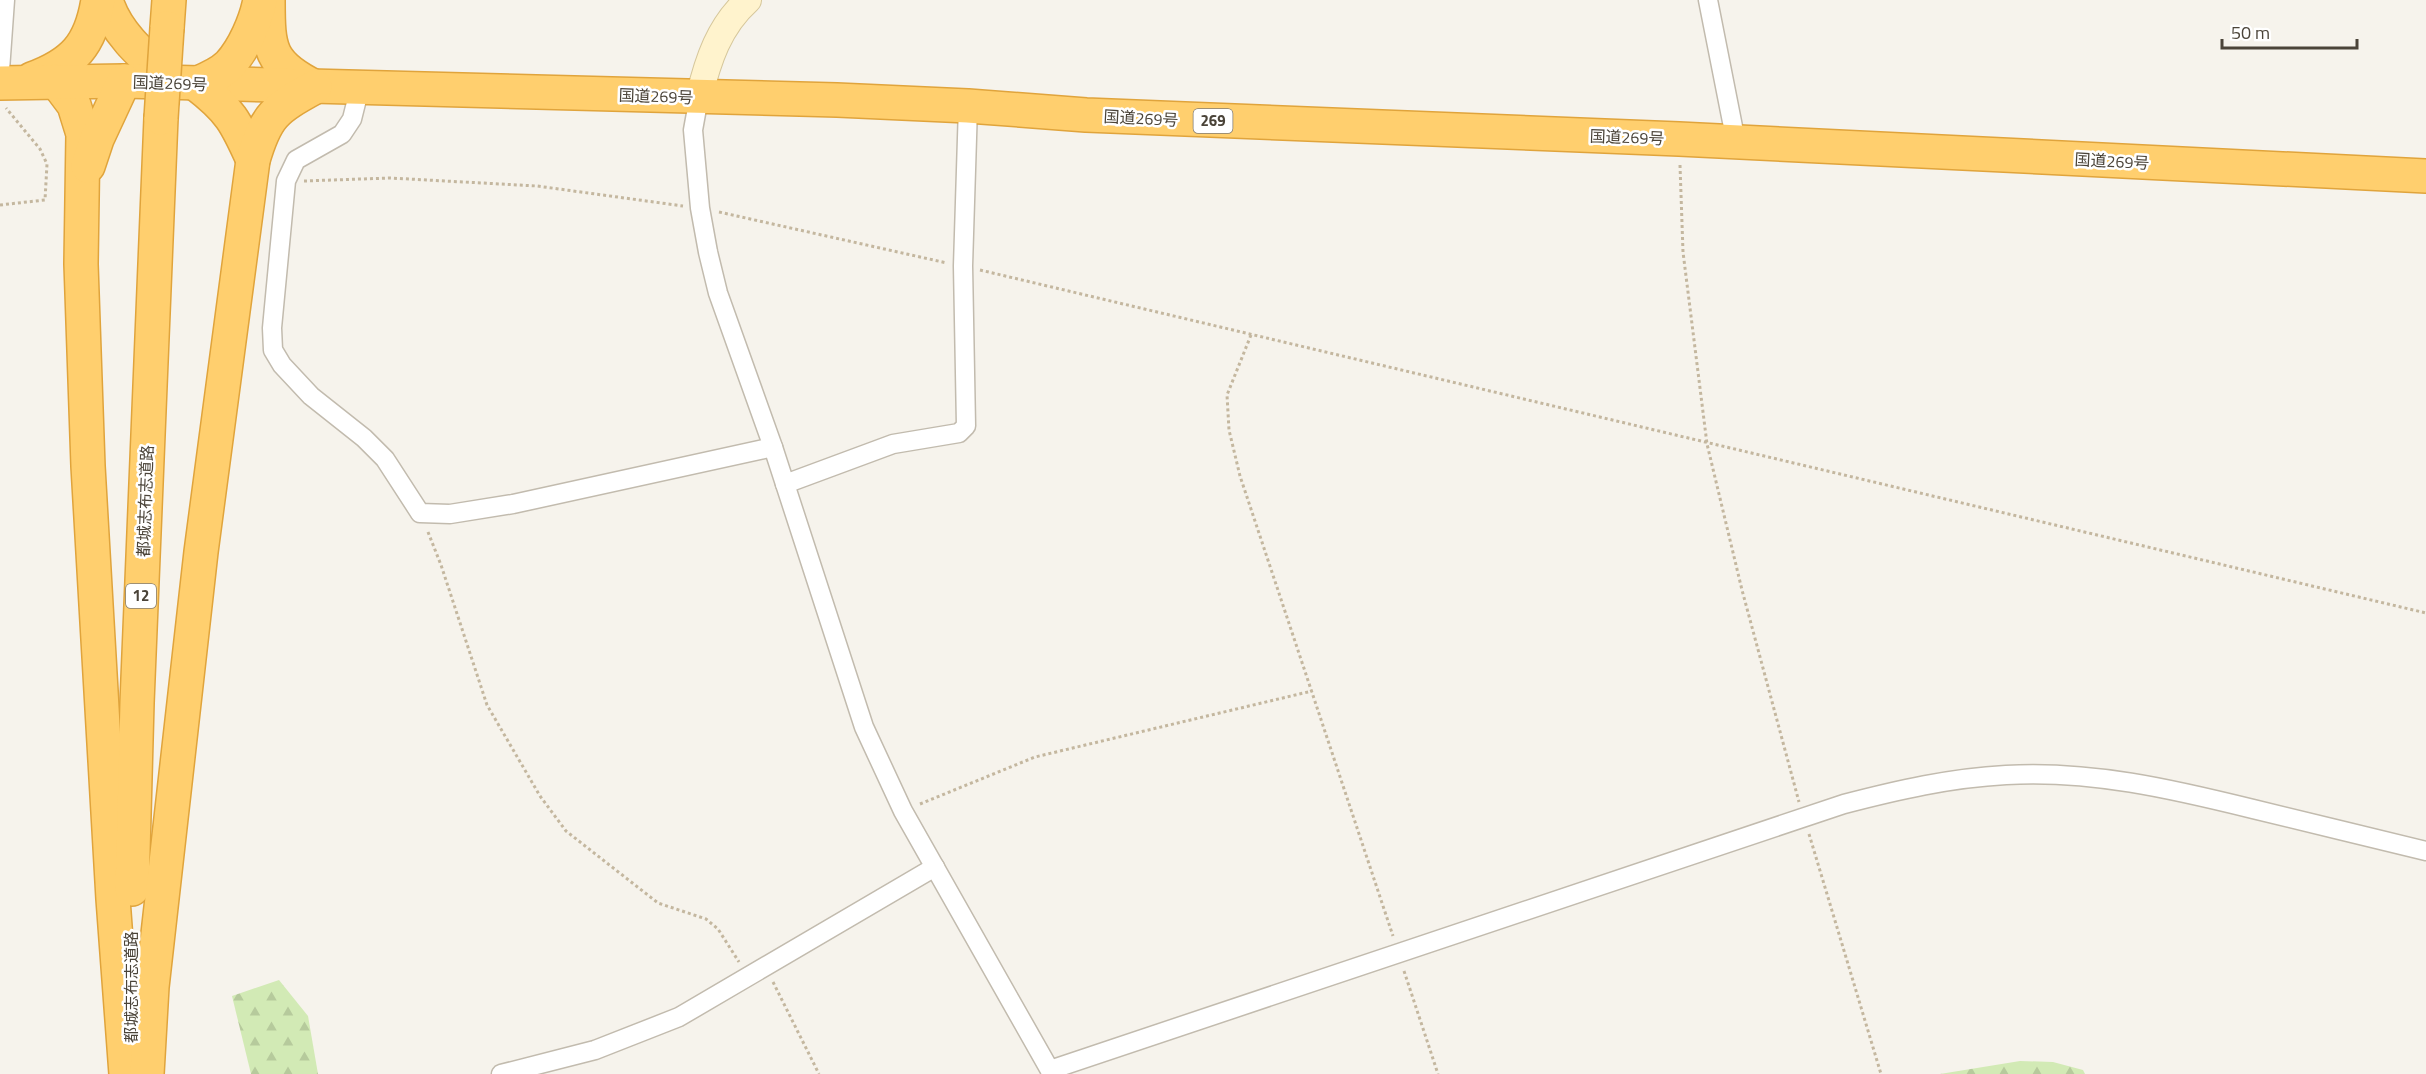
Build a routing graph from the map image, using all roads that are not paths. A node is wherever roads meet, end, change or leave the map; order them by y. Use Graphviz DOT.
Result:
graph roads {
  1 [pos="5,0"];
  2 [pos="98,0"];
  3 [pos="106,0"];
  4 [pos="260,0"];
  5 [pos="268,0"];
  6 [pos="748,0"];
  7 [pos="1708,0"];
  8 [pos="169,14"];
  9 [pos="56,81"];
  10 [pos="124,81"];
  11 [pos="185,83"];
  12 [pos="7,86"];
  13 [pos="315,87"];
  14 [pos="360,87"];
  15 [pos="699,97"];
  16 [pos="968,106"];
  17 [pos="1736,142"];
  18 [pos="253,160"];
  19 [pos="2426,176"];
  20 [pos="83,179"];
  21 [pos="773,447"];
  22 [pos="785,484"];
  23 [pos="2426,851"];
  24 [pos="935,867"];
  25 [pos="1051,1072"];
  26 [pos="126,1074"];
  27 [pos="132,1074"];
  28 [pos="147,1074"];
  29 [pos="501,1074"];
  1 -- 12 [label="street"];
  2 -- 12 [label="highway"];
  3 -- 11 [label="highway"];
  4 -- 11 [label="highway"];
  5 -- 13 [label="highway"];
  6 -- 15 [label="street"];
  7 -- 17 [label="street"];
  8 -- 27 [label="highway, 都城志布志道路 / 12, bridge"];
  9 -- 10 [label="highway, 国道269号 / 269"];
  9 -- 12 [label="highway, 国道269号 / 269"];
  9 -- 20 [label="highway"];
  10 -- 11 [label="highway, 国道269号 / 269"];
  10 -- 20 [label="highway"];
  11 -- 13 [label="highway, 国道269号 / 269"];
  11 -- 18 [label="highway"];
  13 -- 14 [label="highway, 国道269号 / 269"];
  13 -- 18 [label="highway"];
  14 -- 15 [label="highway, 国道269号 / 269"];
  14 -- 21 [label="street"];
  15 -- 16 [label="highway, 国道269号 / 269"];
  15 -- 21 [label="street"];
  16 -- 17 [label="highway, 国道269号 / 269"];
  16 -- 22 [label="street"];
  17 -- 19 [label="highway, 国道269号 / 269"];
  18 -- 28 [label="highway"];
  20 -- 26 [label="highway"];
  21 -- 22 [label="street"];
  22 -- 24 [label="street"];
  23 -- 25 [label="street"];
  24 -- 25 [label="street"];
  24 -- 29 [label="street"];
}
